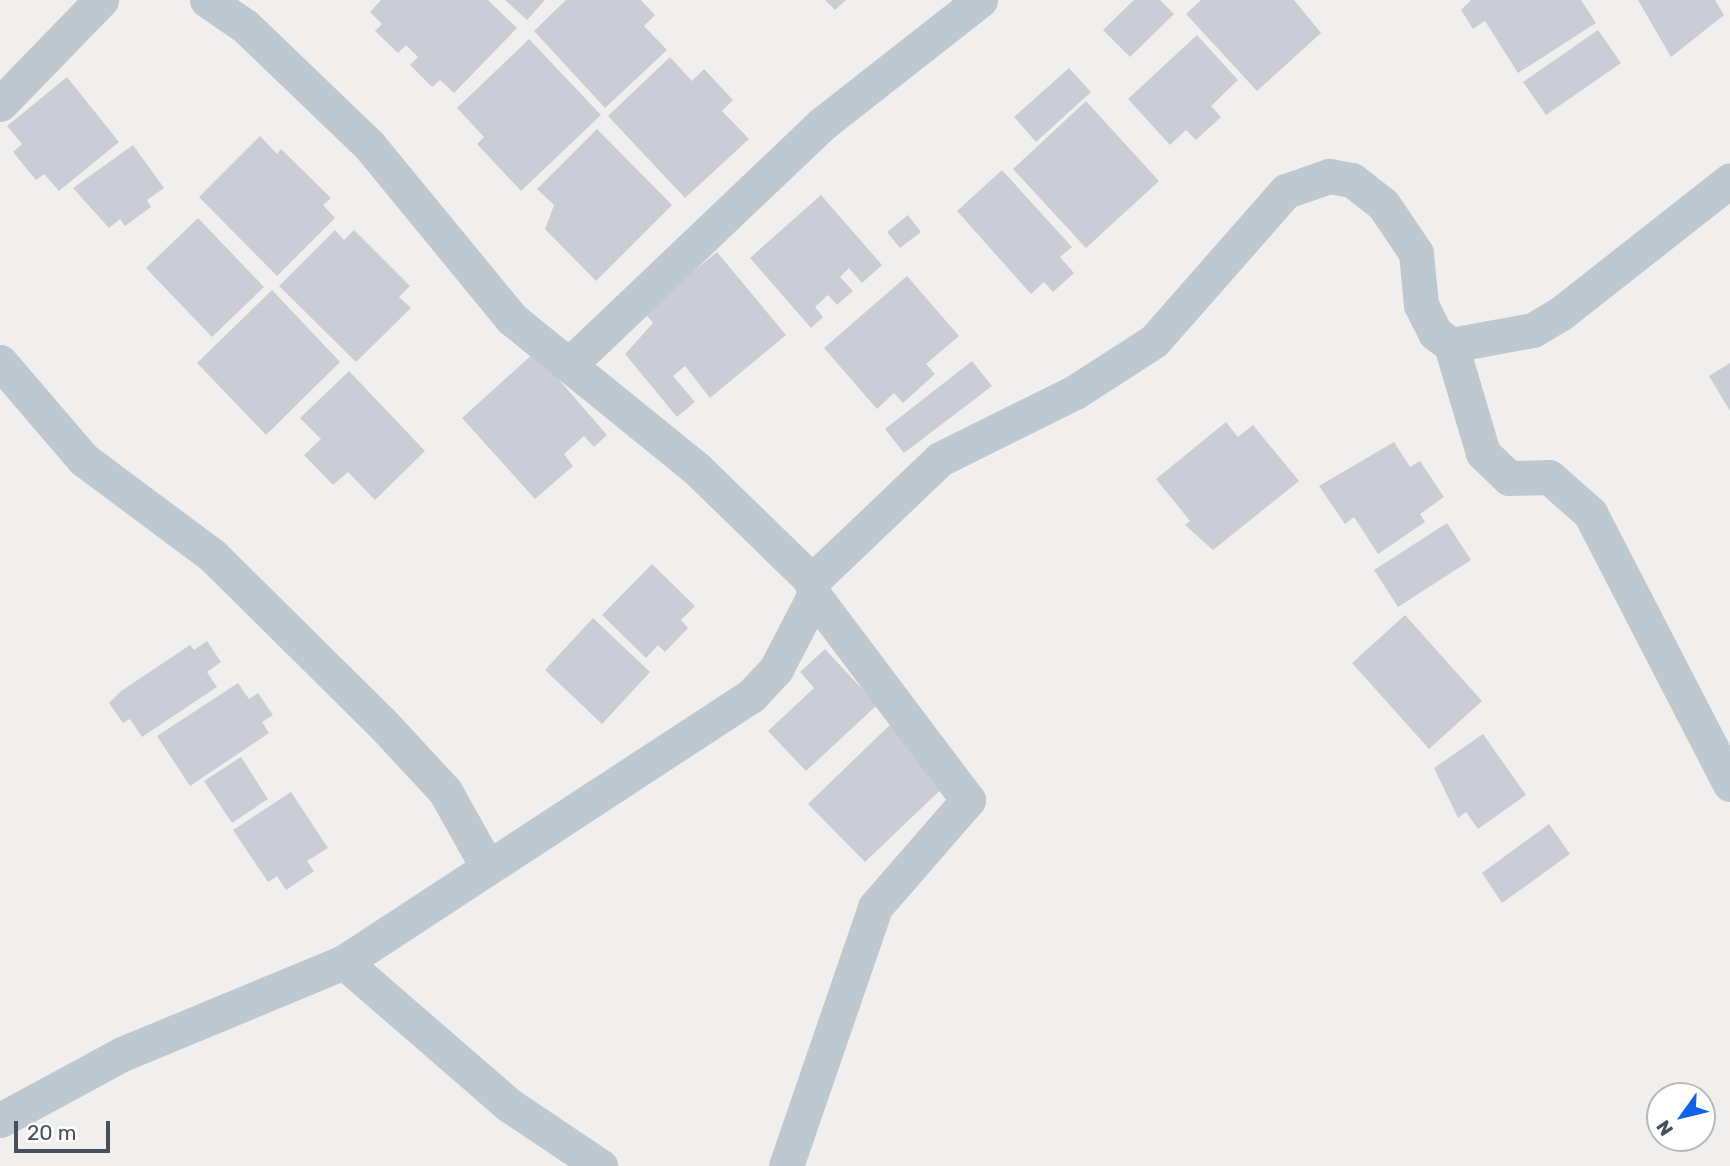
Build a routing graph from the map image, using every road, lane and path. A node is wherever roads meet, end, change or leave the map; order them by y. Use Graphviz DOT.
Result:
graph roads {
  1 [pos="102,0"];
  2 [pos="207,0"];
  3 [pos="980,0"];
  4 [pos="0,104"];
  5 [pos="1730,180"];
  6 [pos="1451,345"];
  7 [pos="0,362"];
  8 [pos="571,363"];
  9 [pos="813,589"];
  10 [pos="1730,784"];
  11 [pos="486,866"];
  12 [pos="344,962"];
  13 [pos="0,1120"];
  14 [pos="600,1166"];
  15 [pos="786,1166"];
  1 -- 4 [label="street"];
  2 -- 8 [label="street"];
  3 -- 8 [label="street"];
  5 -- 6 [label="street"];
  6 -- 9 [label="street"];
  6 -- 10 [label="street"];
  7 -- 11 [label="street"];
  8 -- 9 [label="street"];
  9 -- 11 [label="street"];
  9 -- 15 [label="street"];
  11 -- 12 [label="street"];
  12 -- 13 [label="street"];
  12 -- 14 [label="street"];
}
